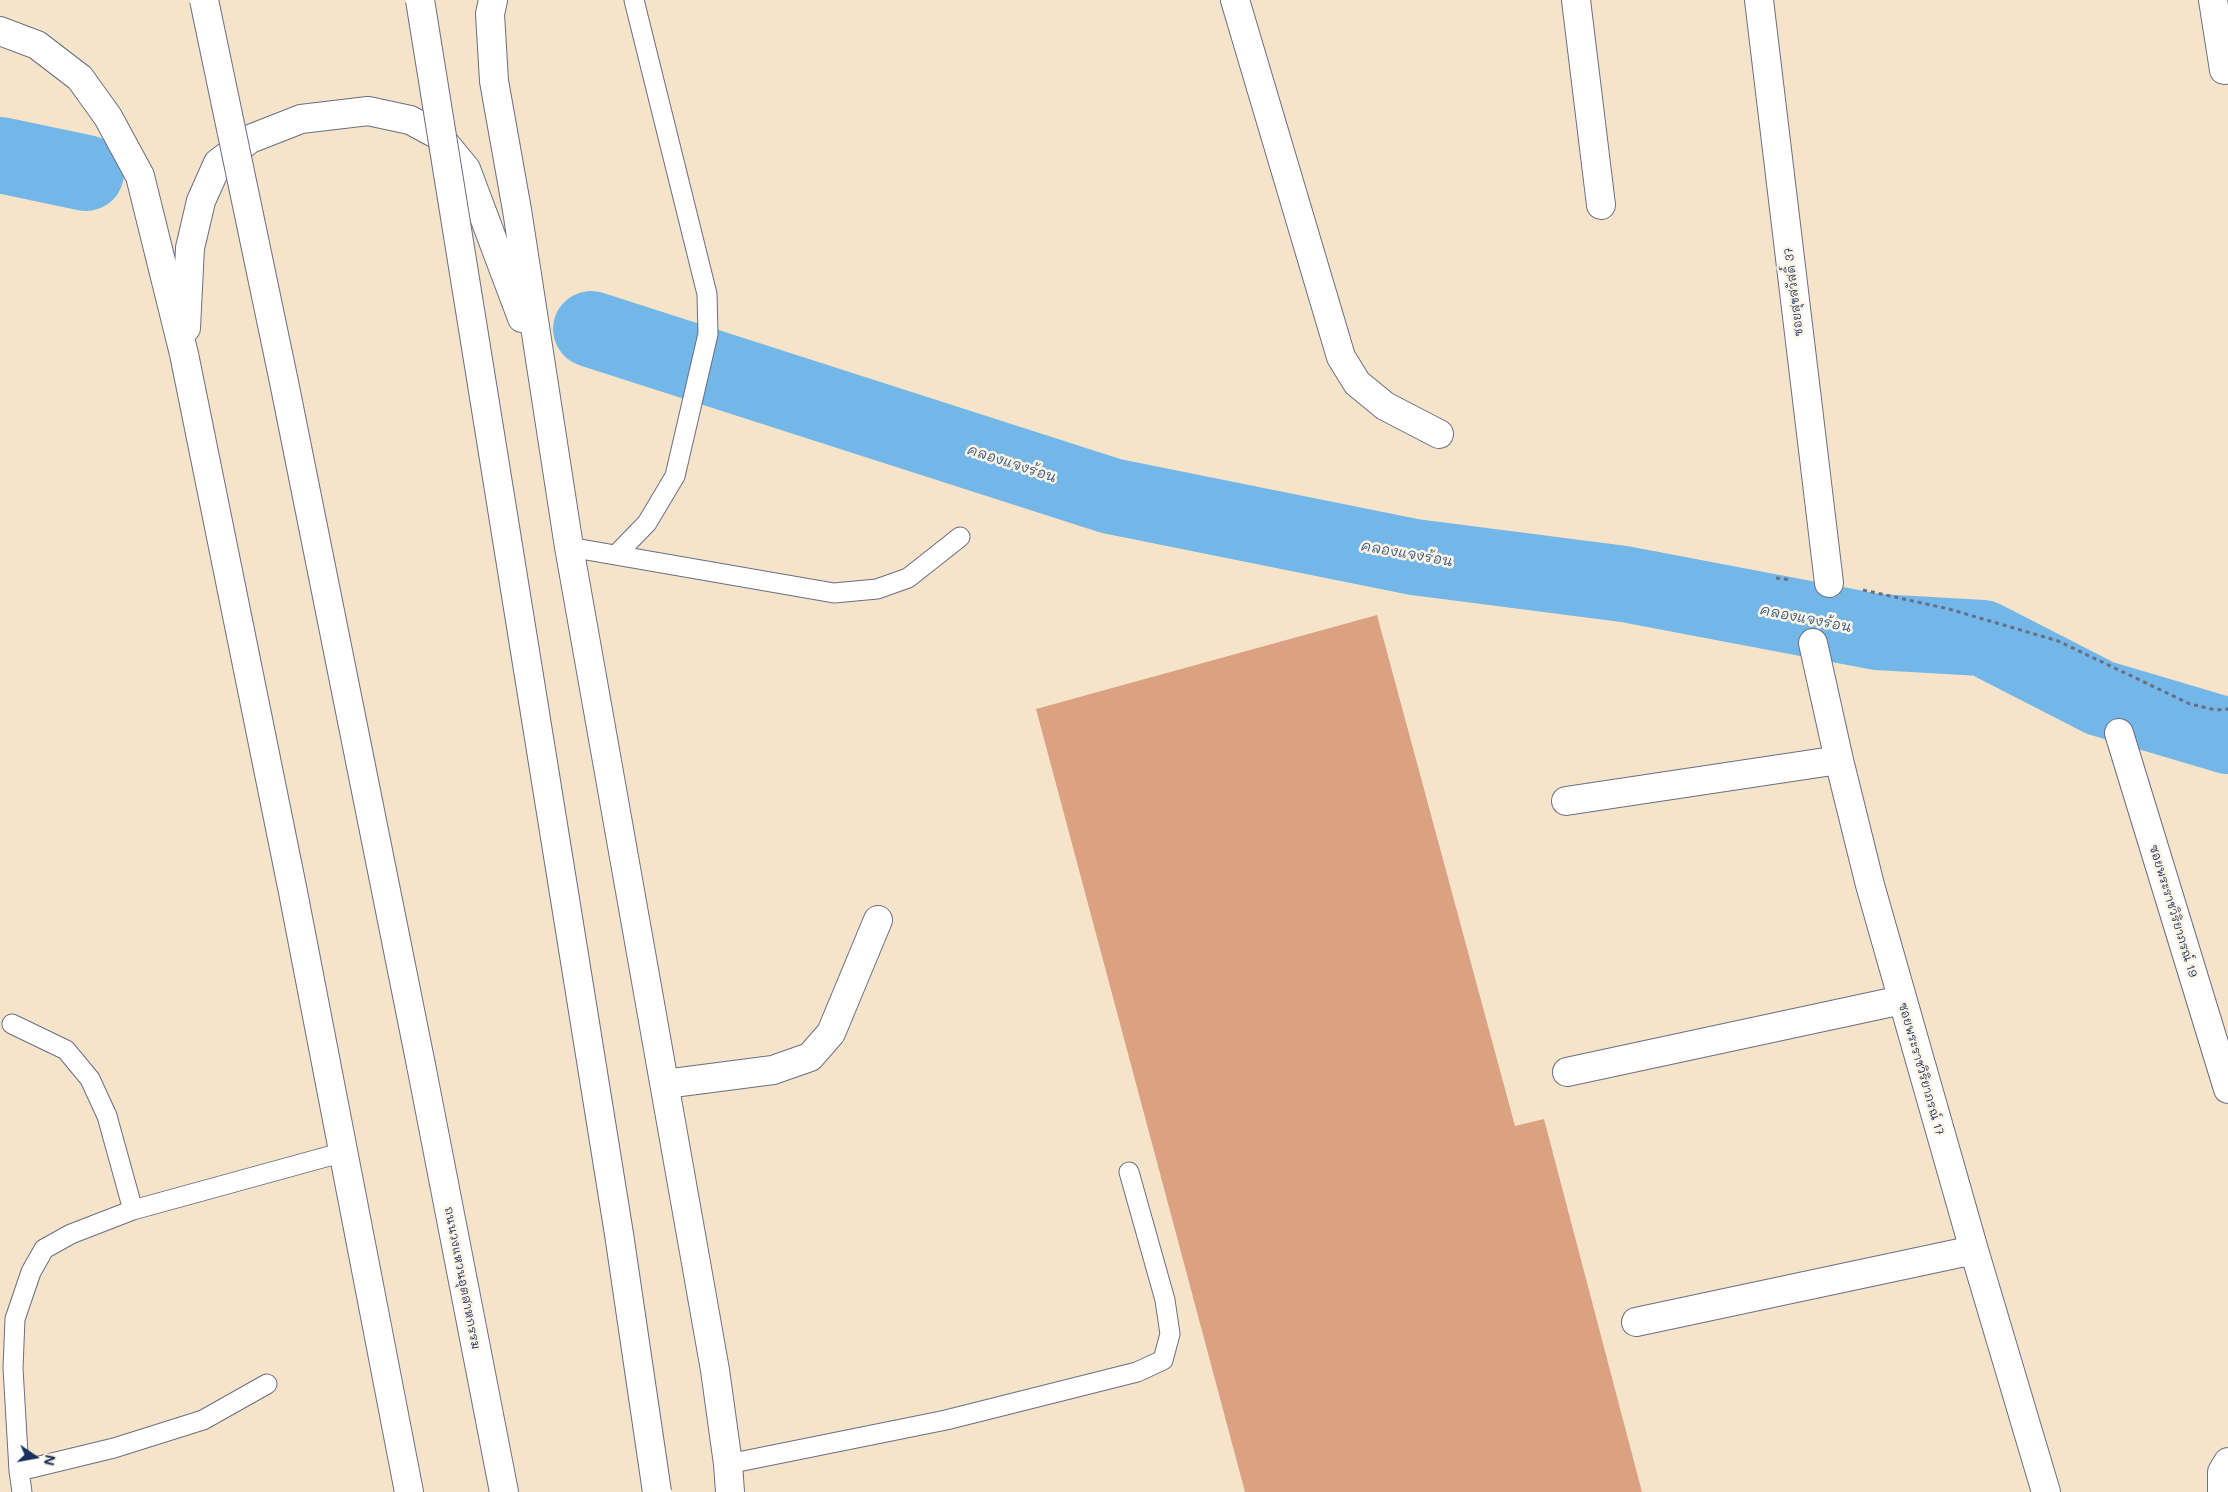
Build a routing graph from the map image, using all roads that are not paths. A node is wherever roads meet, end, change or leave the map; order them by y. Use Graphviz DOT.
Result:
graph roads {
  1 [pos="204,0"];
  2 [pos="420,0"];
  3 [pos="493,0"];
  4 [pos="634,0"];
  5 [pos="1235,0"];
  6 [pos="1576,0"];
  7 [pos="1759,0"];
  8 [pos="2213,0"];
  9 [pos="0,31"];
  10 [pos="2224,70"];
  11 [pos="1601,205"];
  12 [pos="184,354"];
  13 [pos="542,370"];
  14 [pos="1439,434"];
  15 [pos="960,536"];
  16 [pos="570,547"];
  17 [pos="616,555"];
  18 [pos="1829,583"];
  19 [pos="1813,643"];
  20 [pos="2120,733"];
  21 [pos="1839,760"];
  22 [pos="1566,801"];
  23 [pos="878,920"];
  24 [pos="1902,1000"];
  25 [pos="12,1024"];
  26 [pos="1567,1072"];
  27 [pos="665,1084"];
  28 [pos="2228,1089"];
  29 [pos="344,1152"];
  30 [pos="1129,1172"];
  31 [pos="133,1210"];
  32 [pos="1974,1250"];
  33 [pos="1636,1322"];
  34 [pos="267,1384"];
  35 [pos="2228,1462"];
  36 [pos="728,1464"];
  37 [pos="19,1471"];
  38 [pos="22,1492"];
  39 [pos="409,1492"];
  40 [pos="504,1492"];
  41 [pos="657,1492"];
  42 [pos="730,1492"];
  43 [pos="2046,1492"];
  44 [pos="2222,1492"];
  1 -- 40 [label="main road, ถนนวงแหวนอุตสาหกรรม, bridge"];
  2 -- 41 [label="main road, bridge"];
  3 -- 13 [label="main road"];
  4 -- 17 [label="lane"];
  5 -- 14 [label="main road"];
  6 -- 11 [label="main road"];
  7 -- 18 [label="main road, ซอยสุขสวัสดิ์ 37"];
  8 -- 10 [label="main road"];
  9 -- 12 [label="main road"];
  12 -- 13 [label="main road"];
  12 -- 29 [label="main road"];
  13 -- 16 [label="main road"];
  15 -- 17 [label="lane"];
  16 -- 17 [label="lane"];
  16 -- 27 [label="main road"];
  19 -- 21 [label="main road, ซอยพระราชวิริยาภรณ์ 17"];
  20 -- 28 [label="main road, ซอยพระราชวิริยาภรณ์ 19"];
  21 -- 22 [label="main road"];
  21 -- 24 [label="main road, ซอยพระราชวิริยาภรณ์ 17"];
  23 -- 27 [label="main road"];
  24 -- 26 [label="main road"];
  24 -- 32 [label="main road, ซอยพระราชวิริยาภรณ์ 17"];
  25 -- 31 [label="lane"];
  27 -- 36 [label="main road"];
  29 -- 31 [label="lane"];
  29 -- 39 [label="main road"];
  30 -- 36 [label="lane"];
  31 -- 37 [label="lane"];
  32 -- 33 [label="main road"];
  32 -- 43 [label="main road, ซอยพระราชวิริยาภรณ์ 17"];
  34 -- 37 [label="lane"];
  35 -- 44 [label="main road"];
  36 -- 42 [label="main road"];
  37 -- 38 [label="lane"];
}
